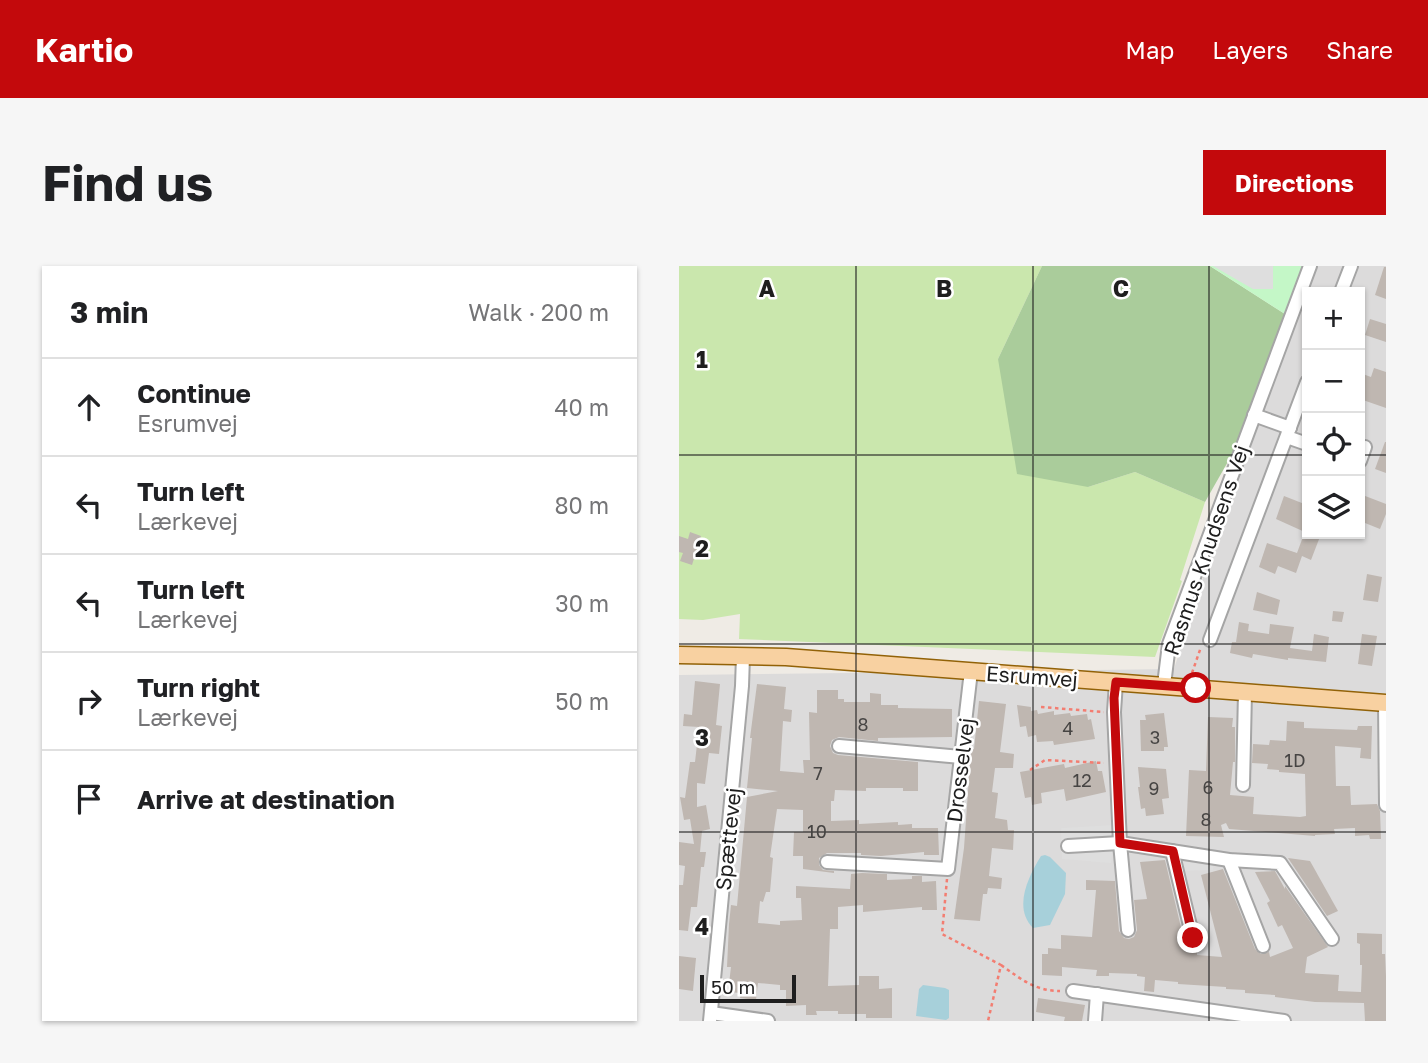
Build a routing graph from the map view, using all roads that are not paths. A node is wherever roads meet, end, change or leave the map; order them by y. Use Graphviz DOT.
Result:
graph roads {
  1 [pos="1310,266"];
  2 [pos="1351,266"];
  3 [pos="1343,287"];
  4 [pos="1302,395"];
  5 [pos="1254,415"];
  6 [pos="1288,433"];
  7 [pos="1302,441"];
  8 [pos="1210,640"];
  9 [pos="679,655"];
  10 [pos="743,656"];
  11 [pos="971,671"];
  12 [pos="1116,682"];
  13 [pos="1164,685"];
  14 [pos="1245,692"];
  15 [pos="1385,703"];
  16 [pos="839,746"];
  17 [pos="961,757"];
  18 [pos="1244,785"];
  19 [pos="1386,805"];
  20 [pos="1120,843"];
  21 [pos="1068,846"];
  22 [pos="1173,851"];
  23 [pos="1229,860"];
  24 [pos="827,862"];
  25 [pos="1129,930"];
  26 [pos="1193,938"];
  27 [pos="1332,939"];
  28 [pos="1263,946"];
  29 [pos="1073,991"];
  30 [pos="1097,995"];
  31 [pos="710,1017"];
  32 [pos="768,1021"];
  33 [pos="1094,1021"];
  34 [pos="1284,1021"];
  1 -- 5 [label="street, Rasmus Knudsens Vej"];
  2 -- 3 [label="street"];
  4 -- 6 [label="street, Rasmus Knudsens Vej"];
  5 -- 6 [label="street"];
  5 -- 13 [label="street, Rasmus Knudsens Vej"];
  6 -- 7 [label="street"];
  6 -- 8 [label="street, Rasmus Knudsens Vej"];
  9 -- 10 [label="main road, Esrumvej"];
  10 -- 11 [label="main road, Esrumvej"];
  10 -- 31 [label="street, Spættevej"];
  11 -- 12 [label="main road, Esrumvej"];
  11 -- 17 [label="street, Drosselvej"];
  12 -- 13 [label="main road, Esrumvej"];
  12 -- 20 [label="street"];
  13 -- 14 [label="main road, Esrumvej"];
  14 -- 15 [label="main road, Esrumvej"];
  14 -- 18 [label="street"];
  15 -- 19 [label="street, Esrumvej"];
  16 -- 17 [label="street"];
  17 -- 24 [label="street, Drosselvej"];
  20 -- 21 [label="street"];
  20 -- 22 [label="street"];
  20 -- 25 [label="street"];
  22 -- 23 [label="street"];
  22 -- 26 [label="street"];
  23 -- 27 [label="street"];
  23 -- 28 [label="street"];
  29 -- 30 [label="street"];
  30 -- 33 [label="street"];
  30 -- 34 [label="street"];
  31 -- 32 [label="street"];
}
